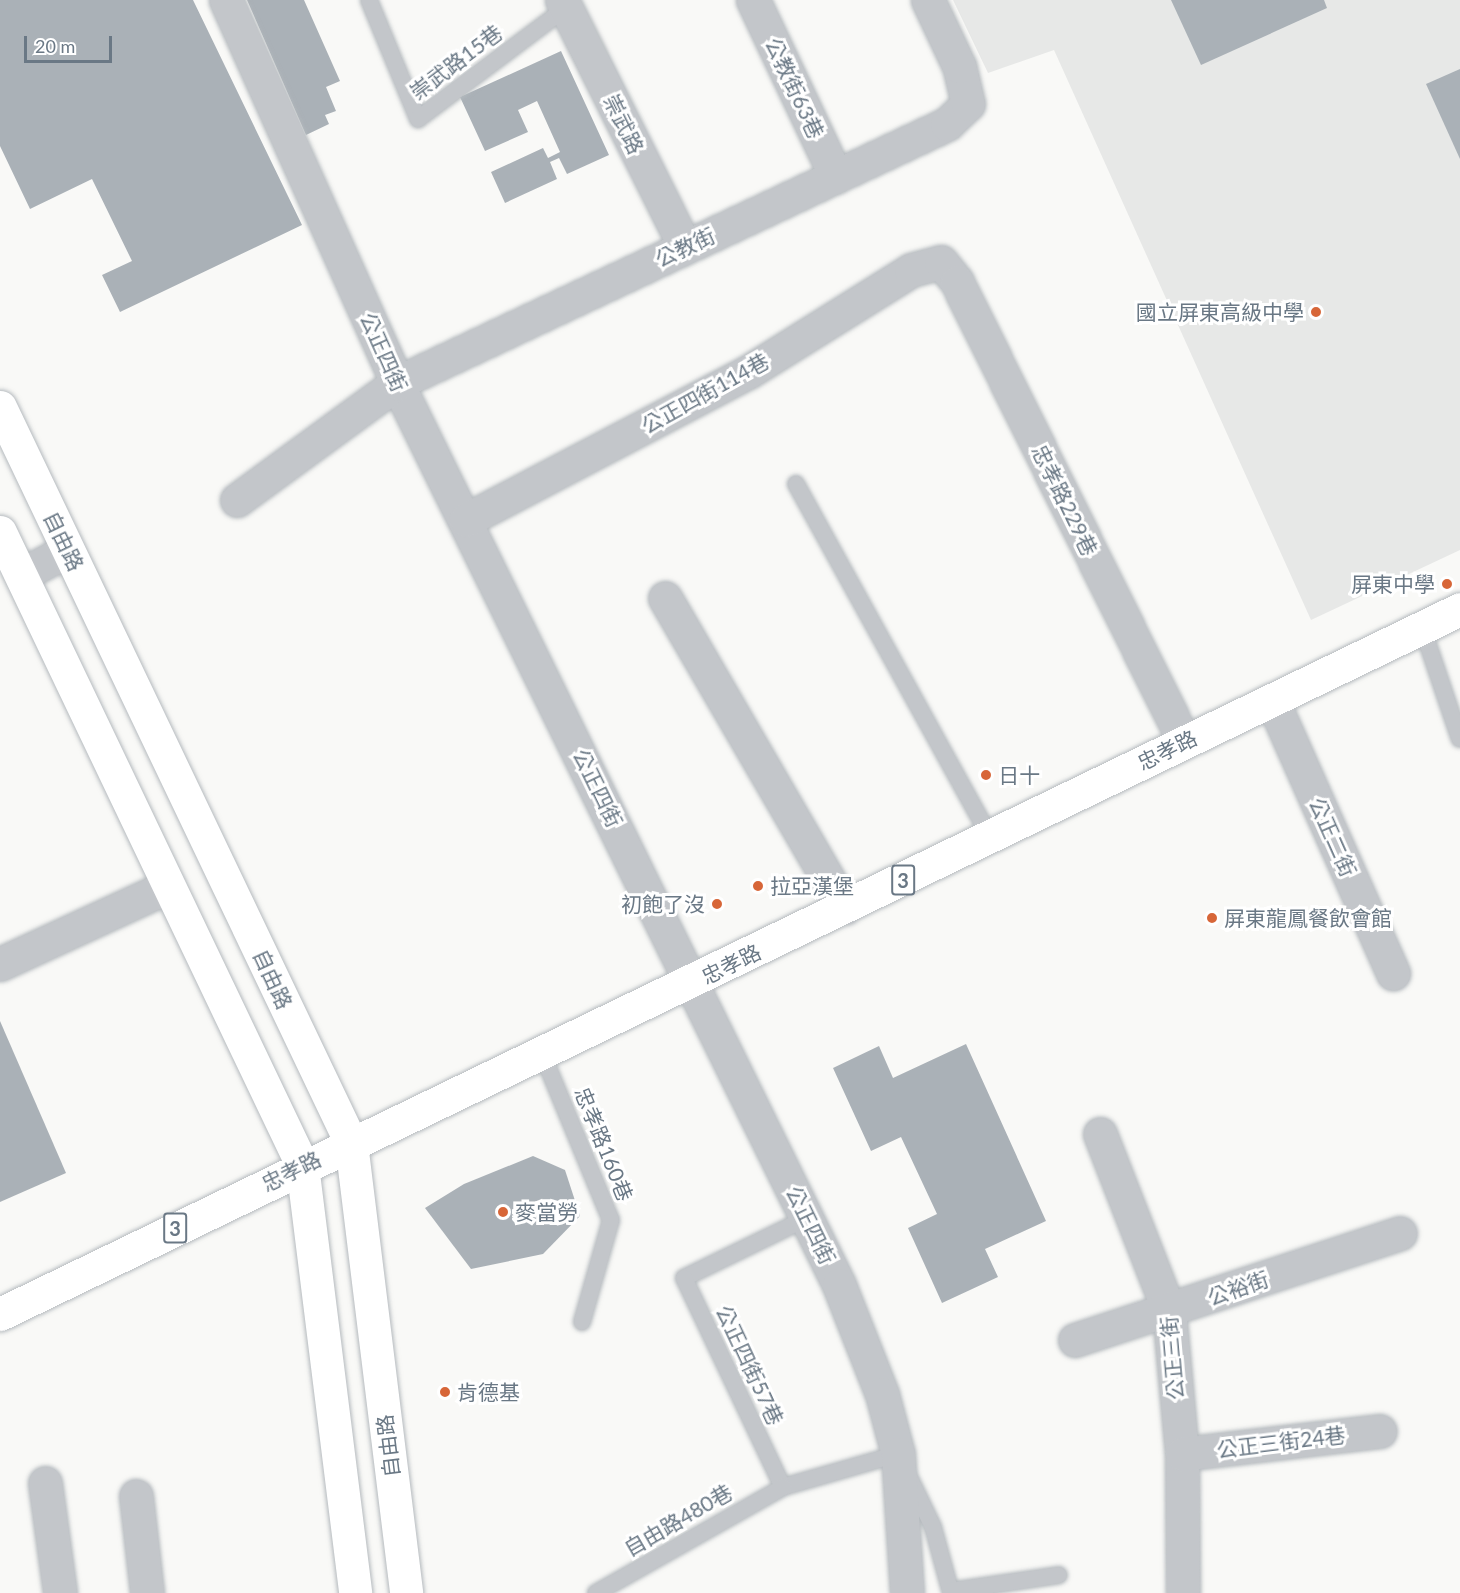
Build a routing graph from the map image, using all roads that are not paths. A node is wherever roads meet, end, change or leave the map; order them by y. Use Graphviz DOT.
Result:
graph roads {
  1 [pos="226,0"];
  2 [pos="369,0"];
  3 [pos="753,0"];
  4 [pos="928,0"];
  5 [pos="564,4"];
  6 [pos="836,176"];
  7 [pos="685,248"];
  8 [pos="941,262"];
  9 [pos="397,383"];
  10 [pos="0,407"];
  11 [pos="796,484"];
  12 [pos="237,500"];
  13 [pos="466,520"];
  14 [pos="0,532"];
  15 [pos="68,550"];
  16 [pos="21,575"];
  17 [pos="665,598"];
  18 [pos="1460,609"];
  19 [pos="1422,627"];
  20 [pos="1272,700"];
  21 [pos="1460,739"];
  22 [pos="1184,741"];
  23 [pos="990,837"];
  24 [pos="169,886"];
  25 [pos="845,908"];
  26 [pos="0,964"];
  27 [pos="1393,974"];
  28 [pos="695,982"];
  29 [pos="542,1053"];
  30 [pos="1100,1134"];
  31 [pos="351,1143"];
  32 [pos="302,1165"];
  33 [pos="807,1218"];
  34 [pos="1400,1233"];
  35 [pos="1169,1311"];
  36 [pos="0,1314"];
  37 [pos="582,1322"];
  38 [pos="1075,1340"];
  39 [pos="1380,1431"];
  40 [pos="898,1454"];
  41 [pos="1182,1454"];
  42 [pos="45,1483"];
  43 [pos="783,1487"];
  44 [pos="136,1496"];
  45 [pos="1059,1575"];
  46 [pos="951,1592"];
  47 [pos="60,1593"];
  48 [pos="147,1593"];
  49 [pos="355,1593"];
  50 [pos="406,1593"];
  51 [pos="596,1593"];
  52 [pos="907,1593"];
  53 [pos="1184,1593"];
  1 -- 9 [label="street, 公正四街"];
  2 -- 5 [label="lane, 崇武路15巷"];
  3 -- 6 [label="street, 公教街63巷"];
  4 -- 6 [label="street, 公教街"];
  5 -- 7 [label="street, 崇武路"];
  6 -- 7 [label="street, 公教街"];
  7 -- 9 [label="street, 公教街"];
  8 -- 13 [label="street, 公正四街114巷"];
  8 -- 22 [label="street, 忠孝路229巷"];
  9 -- 12 [label="street, 公教街"];
  9 -- 13 [label="street, 公正四街"];
  10 -- 15 [label="street, 自由路"];
  11 -- 23 [label="lane"];
  13 -- 28 [label="street, 公正四街"];
  14 -- 16 [label="street"];
  15 -- 16 [label="street"];
  15 -- 31 [label="street, 自由路"];
  16 -- 24 [label="street"];
  17 -- 25 [label="street"];
  18 -- 19 [label="street, 忠孝路 / 3"];
  19 -- 20 [label="street, 忠孝路 / 3"];
  19 -- 21 [label="lane"];
  20 -- 22 [label="street, 忠孝路 / 3"];
  20 -- 27 [label="street, 公正二街"];
  22 -- 23 [label="street, 忠孝路 / 3"];
  23 -- 25 [label="street, 忠孝路 / 3"];
  24 -- 26 [label="street"];
  24 -- 32 [label="street"];
  25 -- 28 [label="street, 忠孝路 / 3"];
  28 -- 29 [label="street, 忠孝路 / 3"];
  28 -- 33 [label="street, 公正四街"];
  29 -- 31 [label="street, 忠孝路 / 3"];
  29 -- 37 [label="lane, 忠孝路160巷"];
  30 -- 35 [label="street, 公正三街"];
  31 -- 32 [label="street, 忠孝路 / 3"];
  31 -- 50 [label="street, 自由路"];
  32 -- 36 [label="street, 忠孝路 / 3"];
  32 -- 49 [label="street"];
  33 -- 40 [label="street, 公正四街"];
  33 -- 43 [label="lane, 公正四街57巷"];
  34 -- 35 [label="street, 公裕街"];
  35 -- 38 [label="street, 公裕街"];
  35 -- 41 [label="street, 公正三街"];
  39 -- 41 [label="street, 公正三街24巷"];
  40 -- 43 [label="lane"];
  40 -- 46 [label="lane"];
  40 -- 52 [label="street, 公正四街"];
  41 -- 53 [label="street, 公正三街"];
  42 -- 47 [label="street"];
  43 -- 51 [label="lane, 自由路480巷"];
  44 -- 48 [label="street"];
  45 -- 46 [label="lane"];
}
